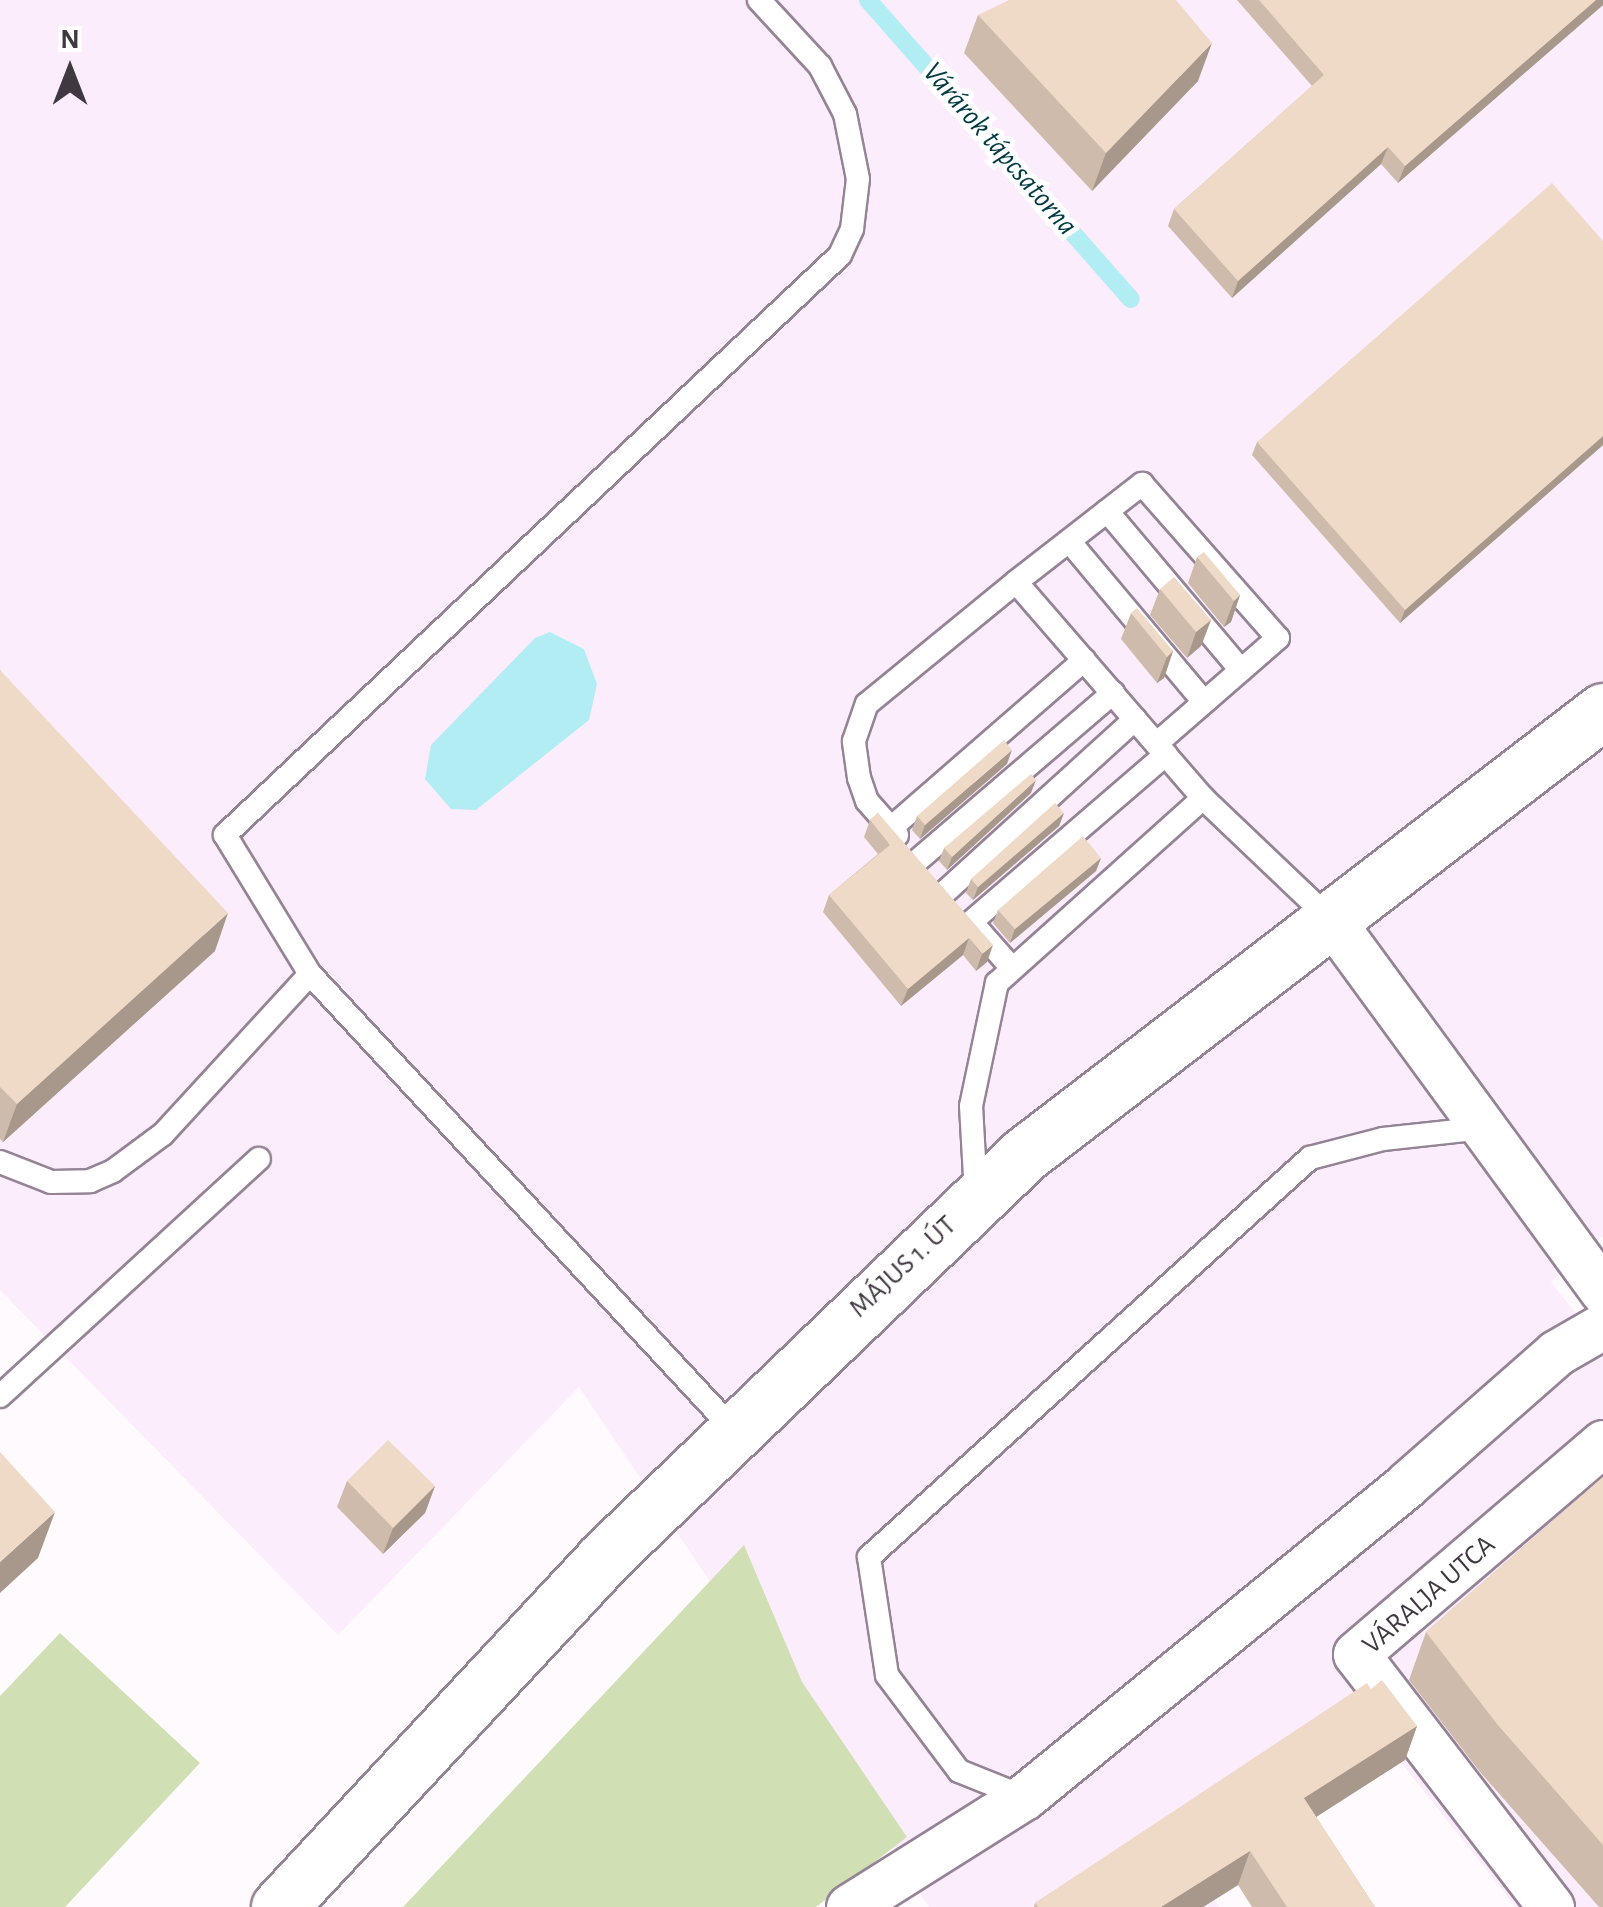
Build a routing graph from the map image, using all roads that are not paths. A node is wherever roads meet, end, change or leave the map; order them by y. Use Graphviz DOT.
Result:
graph roads {
  1 [pos="759,0"];
  2 [pos="1107,511"];
  3 [pos="1069,541"];
  4 [pos="1016,582"];
  5 [pos="1084,660"];
  6 [pos="1241,670"];
  7 [pos="1113,693"];
  8 [pos="1204,702"];
  9 [pos="1603,711"];
  10 [pos="1135,718"];
  11 [pos="1161,749"];
  12 [pos="1203,798"];
  13 [pos="891,828"];
  14 [pos="918,860"];
  15 [pos="945,892"];
  16 [pos="1332,921"];
  17 [pos="971,922"];
  18 [pos="1011,968"];
  19 [pos="310,974"];
  20 [pos="1485,1128"];
  21 [pos="259,1159"];
  22 [pos="0,1162"];
  23 [pos="976,1199"];
  24 [pos="1603,1291"];
  25 [pos="1603,1326"];
  26 [pos="0,1396"];
  27 [pos="733,1428"];
  28 [pos="1603,1443"];
  29 [pos="1024,1797"];
  30 [pos="279,1907"];
  31 [pos="849,1907"];
  32 [pos="1551,1907"];
  1 -- 19 [label="lane"];
  2 -- 3 [label="lane"];
  2 -- 6 [label="lane"];
  2 -- 6 [label="lane"];
  3 -- 4 [label="lane"];
  3 -- 8 [label="lane"];
  4 -- 5 [label="lane"];
  4 -- 13 [label="lane"];
  5 -- 7 [label="lane"];
  5 -- 13 [label="lane"];
  6 -- 8 [label="lane"];
  7 -- 10 [label="lane"];
  7 -- 14 [label="lane"];
  8 -- 11 [label="lane"];
  9 -- 16 [label="main road, MÁJUS 1. ÚT"];
  10 -- 11 [label="lane"];
  10 -- 15 [label="lane"];
  11 -- 12 [label="lane"];
  11 -- 17 [label="lane"];
  12 -- 16 [label="lane"];
  12 -- 18 [label="lane"];
  13 -- 14 [label="lane"];
  14 -- 15 [label="lane"];
  15 -- 17 [label="lane"];
  16 -- 20 [label="street"];
  16 -- 23 [label="main road, MÁJUS 1. ÚT"];
  17 -- 18 [label="lane"];
  18 -- 23 [label="lane"];
  19 -- 22 [label="lane"];
  19 -- 27 [label="lane"];
  20 -- 24 [label="street"];
  20 -- 29 [label="lane"];
  21 -- 26 [label="lane"];
  23 -- 27 [label="main road, MÁJUS 1. ÚT"];
  25 -- 29 [label="street"];
  27 -- 30 [label="main road, MÁJUS 1. ÚT"];
  28 -- 32 [label="street, VÁRALJA UTCA"];
  29 -- 31 [label="street"];
}
